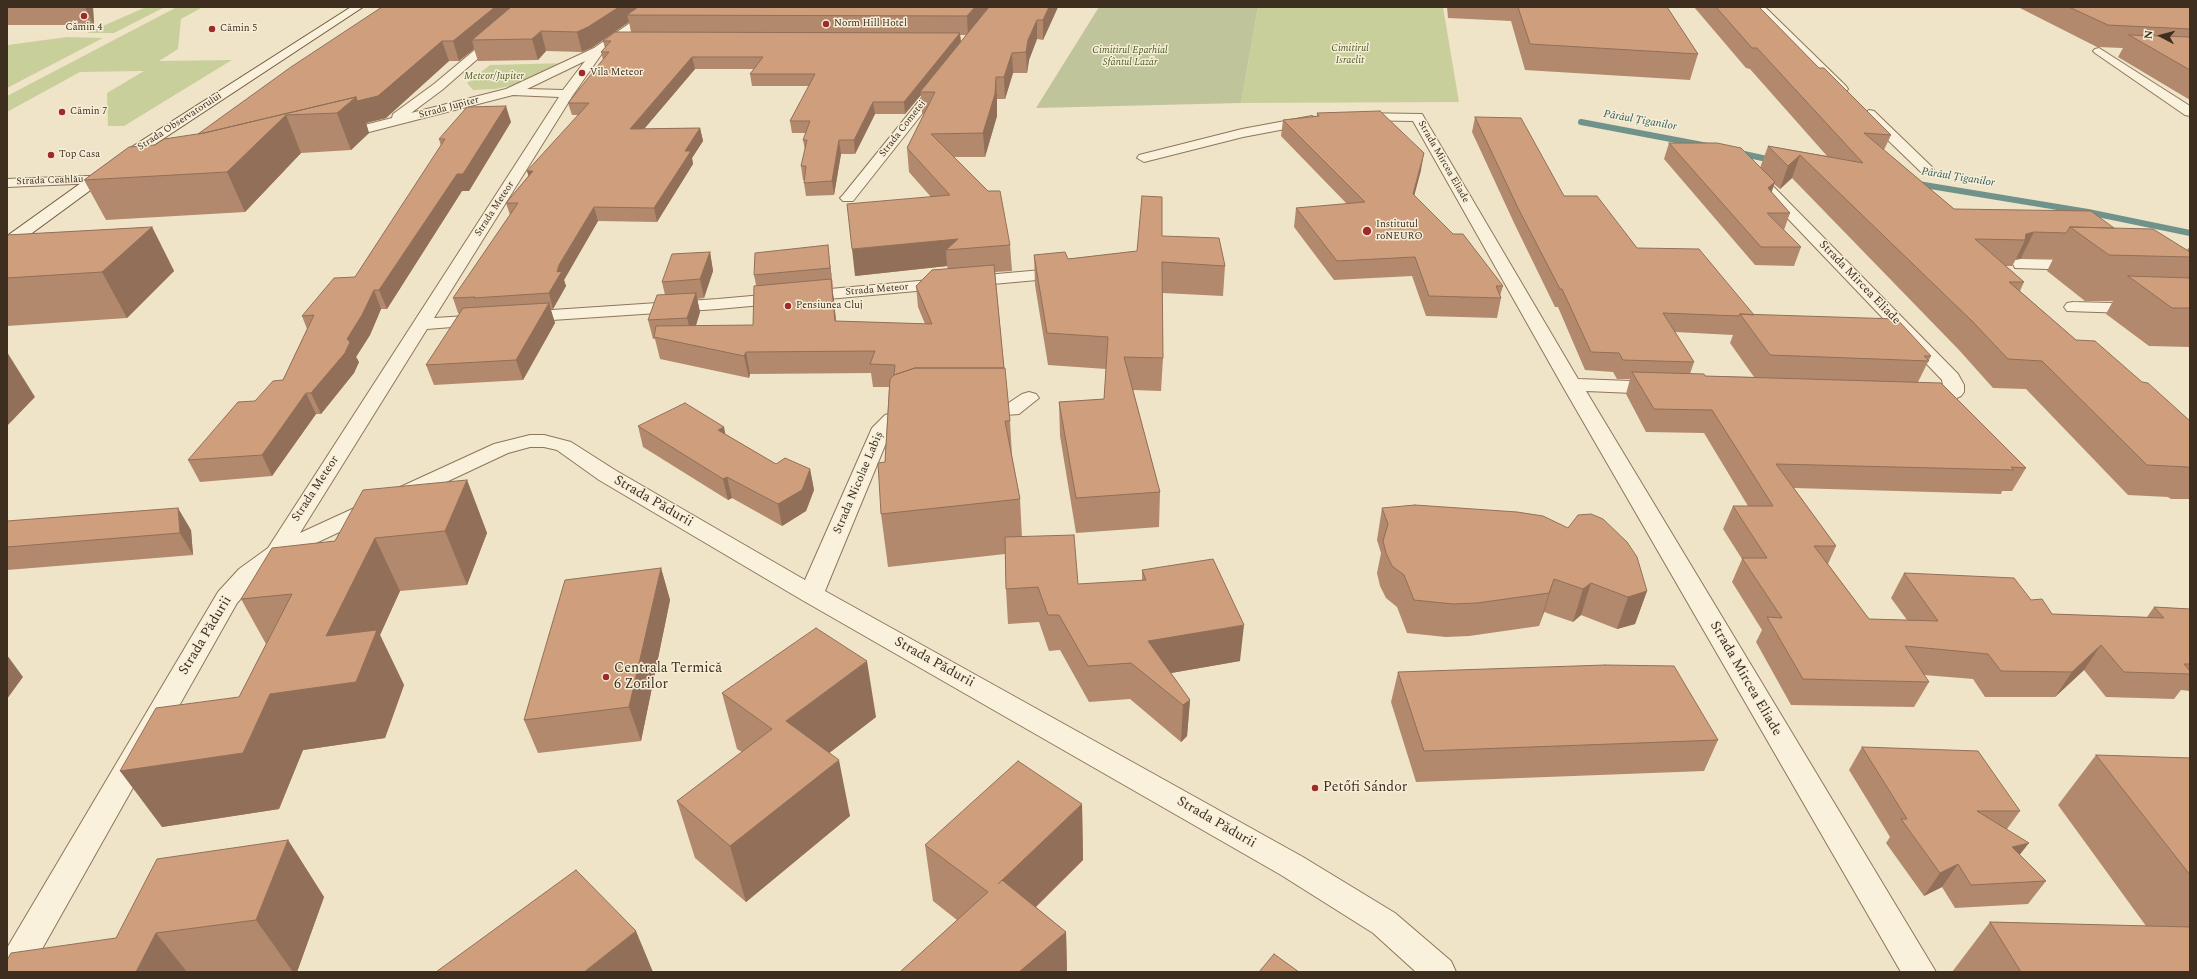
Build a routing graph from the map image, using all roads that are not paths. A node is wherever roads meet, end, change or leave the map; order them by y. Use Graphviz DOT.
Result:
graph roads {
  1 [pos="358,7"];
  2 [pos="532,7"];
  3 [pos="660,7"];
  4 [pos="1759,7"];
  5 [pos="614,39"];
  6 [pos="638,39"];
  7 [pos="598,50"];
  8 [pos="2120,51"];
  9 [pos="949,71"];
  10 [pos="438,87"];
  11 [pos="510,92"];
  12 [pos="567,94"];
  13 [pos="1851,97"];
  14 [pos="1862,107"];
  15 [pos="2190,112"];
  16 [pos="389,123"];
  17 [pos="327,139"];
  18 [pos="1144,158"];
  19 [pos="1748,169"];
  20 [pos="1927,170"];
  21 [pos="132,178"];
  22 [pos="93,180"];
  23 [pos="7,183"];
  24 [pos="848,198"];
  25 [pos="7,244"];
  26 [pos="2021,264"];
  27 [pos="2096,266"];
  28 [pos="1078,272"];
  29 [pos="2171,293"];
  30 [pos="2190,306"];
  31 [pos="2073,307"];
  32 [pos="2190,310"];
  33 [pos="421,324"];
  34 [pos="1572,385"];
  35 [pos="1676,389"];
  36 [pos="1903,397"];
  37 [pos="1029,398"];
  38 [pos="933,410"];
  39 [pos="962,410"];
  40 [pos="276,553"];
  41 [pos="811,594"];
  42 [pos="10,972"];
  43 [pos="1439,972"];
  44 [pos="1919,972"];
  1 -- 22 [label="street, Strada Observatorului"];
  2 -- 10 [label="street, Strada Jupiter"];
  3 -- 5 [label="street, Strada Meteor"];
  4 -- 13 [label="street"];
  5 -- 6 [label="street"];
  5 -- 7 [label="street, Strada Meteor"];
  7 -- 11 [label="street, Strada Jupiter"];
  7 -- 12 [label="street, Strada Meteor"];
  8 -- 15 [label="street"];
  9 -- 24 [label="street, Strada Cometei"];
  10 -- 11 [label="street, Strada Jupiter"];
  10 -- 16 [label="street, Strada Jupiter"];
  11 -- 12 [label="street"];
  11 -- 16 [label="street, Strada Jupiter"];
  12 -- 33 [label="street, Strada Meteor"];
  14 -- 20 [label="street"];
  16 -- 17 [label="street, Strada Jupiter"];
  18 -- 34 [label="street, Strada Mircea Eliade"];
  19 -- 36 [label="street, Strada Mircea Eliade"];
  21 -- 22 [label="street"];
  22 -- 23 [label="street, Strada Ceahlău"];
  22 -- 25 [label="street, Strada Observatorului"];
  26 -- 27 [label="street"];
  28 -- 33 [label="street, Strada Meteor"];
  29 -- 30 [label="street"];
  31 -- 32 [label="street"];
  33 -- 40 [label="street, Strada Meteor"];
  34 -- 35 [label="street"];
  34 -- 44 [label="street, Strada Mircea Eliade"];
  37 -- 39 [label="street"];
  38 -- 41 [label="street, Strada Nicolae Labiș"];
  40 -- 41 [label="street, Strada Pădurii"];
  40 -- 42 [label="street, Strada Pădurii"];
  41 -- 43 [label="street, Strada Pădurii"];
}
